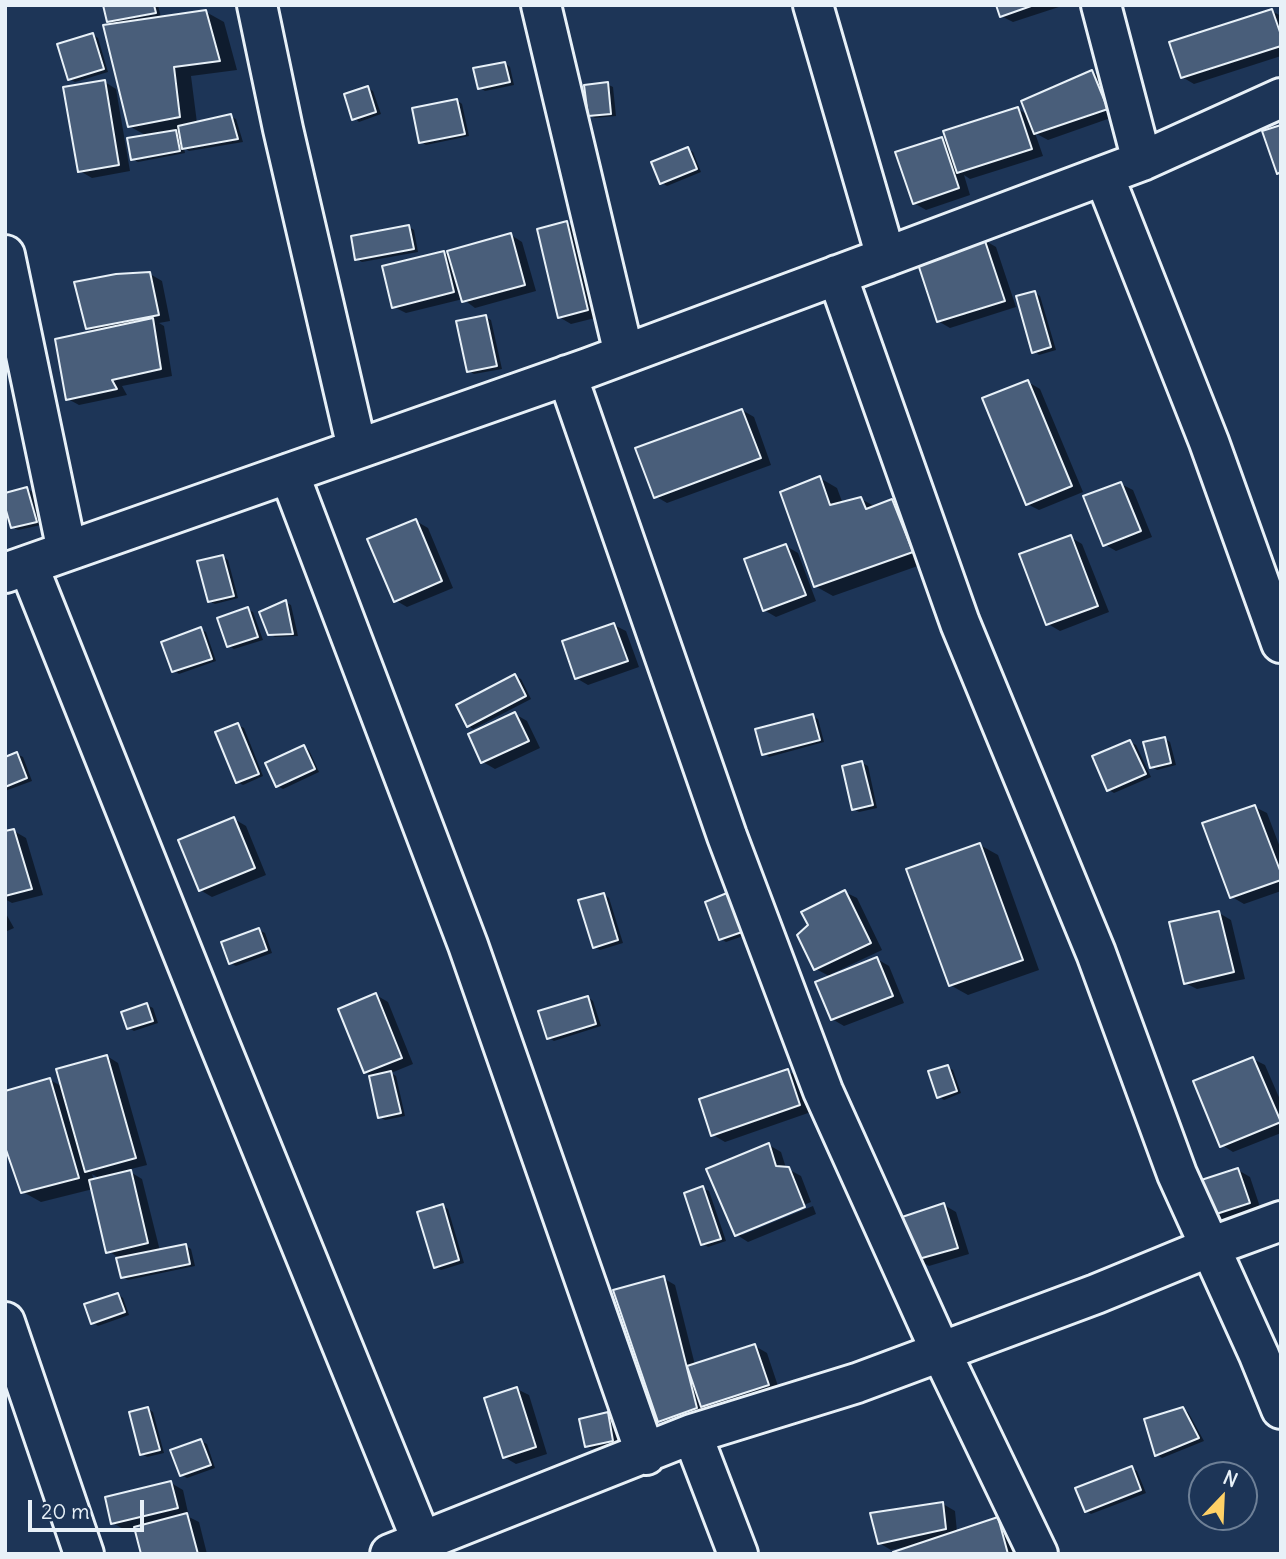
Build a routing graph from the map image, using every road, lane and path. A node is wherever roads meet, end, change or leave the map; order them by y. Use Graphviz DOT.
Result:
graph roads {
  1 [pos="257,5"];
  2 [pos="541,5"];
  3 [pos="813,5"];
  4 [pos="1101,5"];
  5 [pos="1281,98"];
  6 [pos="1142,161"];
  7 [pos="1104,176"];
  8 [pos="5,255"];
  9 [pos="886,257"];
  10 [pos="837,275"];
  11 [pos="624,354"];
  12 [pos="567,375"];
  13 [pos="357,449"];
  14 [pos="289,473"];
  15 [pos="67,551"];
  16 [pos="17,569"];
  17 [pos="1281,643"];
  18 [pos="1281,1221"];
  19 [pos="1210,1247"];
  20 [pos="5,1322"];
  21 [pos="940,1350"];
  22 [pos="1281,1409"];
  23 [pos="692,1434"];
  24 [pos="646,1455"];
  25 [pos="413,1550"];
  26 [pos="84,1554"];
  27 [pos="738,1554"];
  28 [pos="1038,1554"];
  1 -- 13 [label="street"];
  2 -- 11 [label="street"];
  3 -- 9 [label="street"];
  4 -- 6 [label="street"];
  5 -- 6 [label="street"];
  6 -- 7 [label="street"];
  7 -- 9 [label="street"];
  7 -- 17 [label="street"];
  8 -- 15 [label="street"];
  9 -- 10 [label="street"];
  10 -- 11 [label="street"];
  10 -- 19 [label="street"];
  11 -- 12 [label="street"];
  12 -- 13 [label="street"];
  12 -- 21 [label="street"];
  13 -- 14 [label="street"];
  14 -- 15 [label="street"];
  14 -- 24 [label="street"];
  15 -- 16 [label="street"];
  16 -- 25 [label="street"];
  18 -- 19 [label="street"];
  19 -- 21 [label="street"];
  19 -- 22 [label="street"];
  20 -- 26 [label="street"];
  21 -- 23 [label="street"];
  21 -- 28 [label="street"];
  23 -- 24 [label="street"];
  23 -- 27 [label="street"];
  24 -- 25 [label="street"];
}
